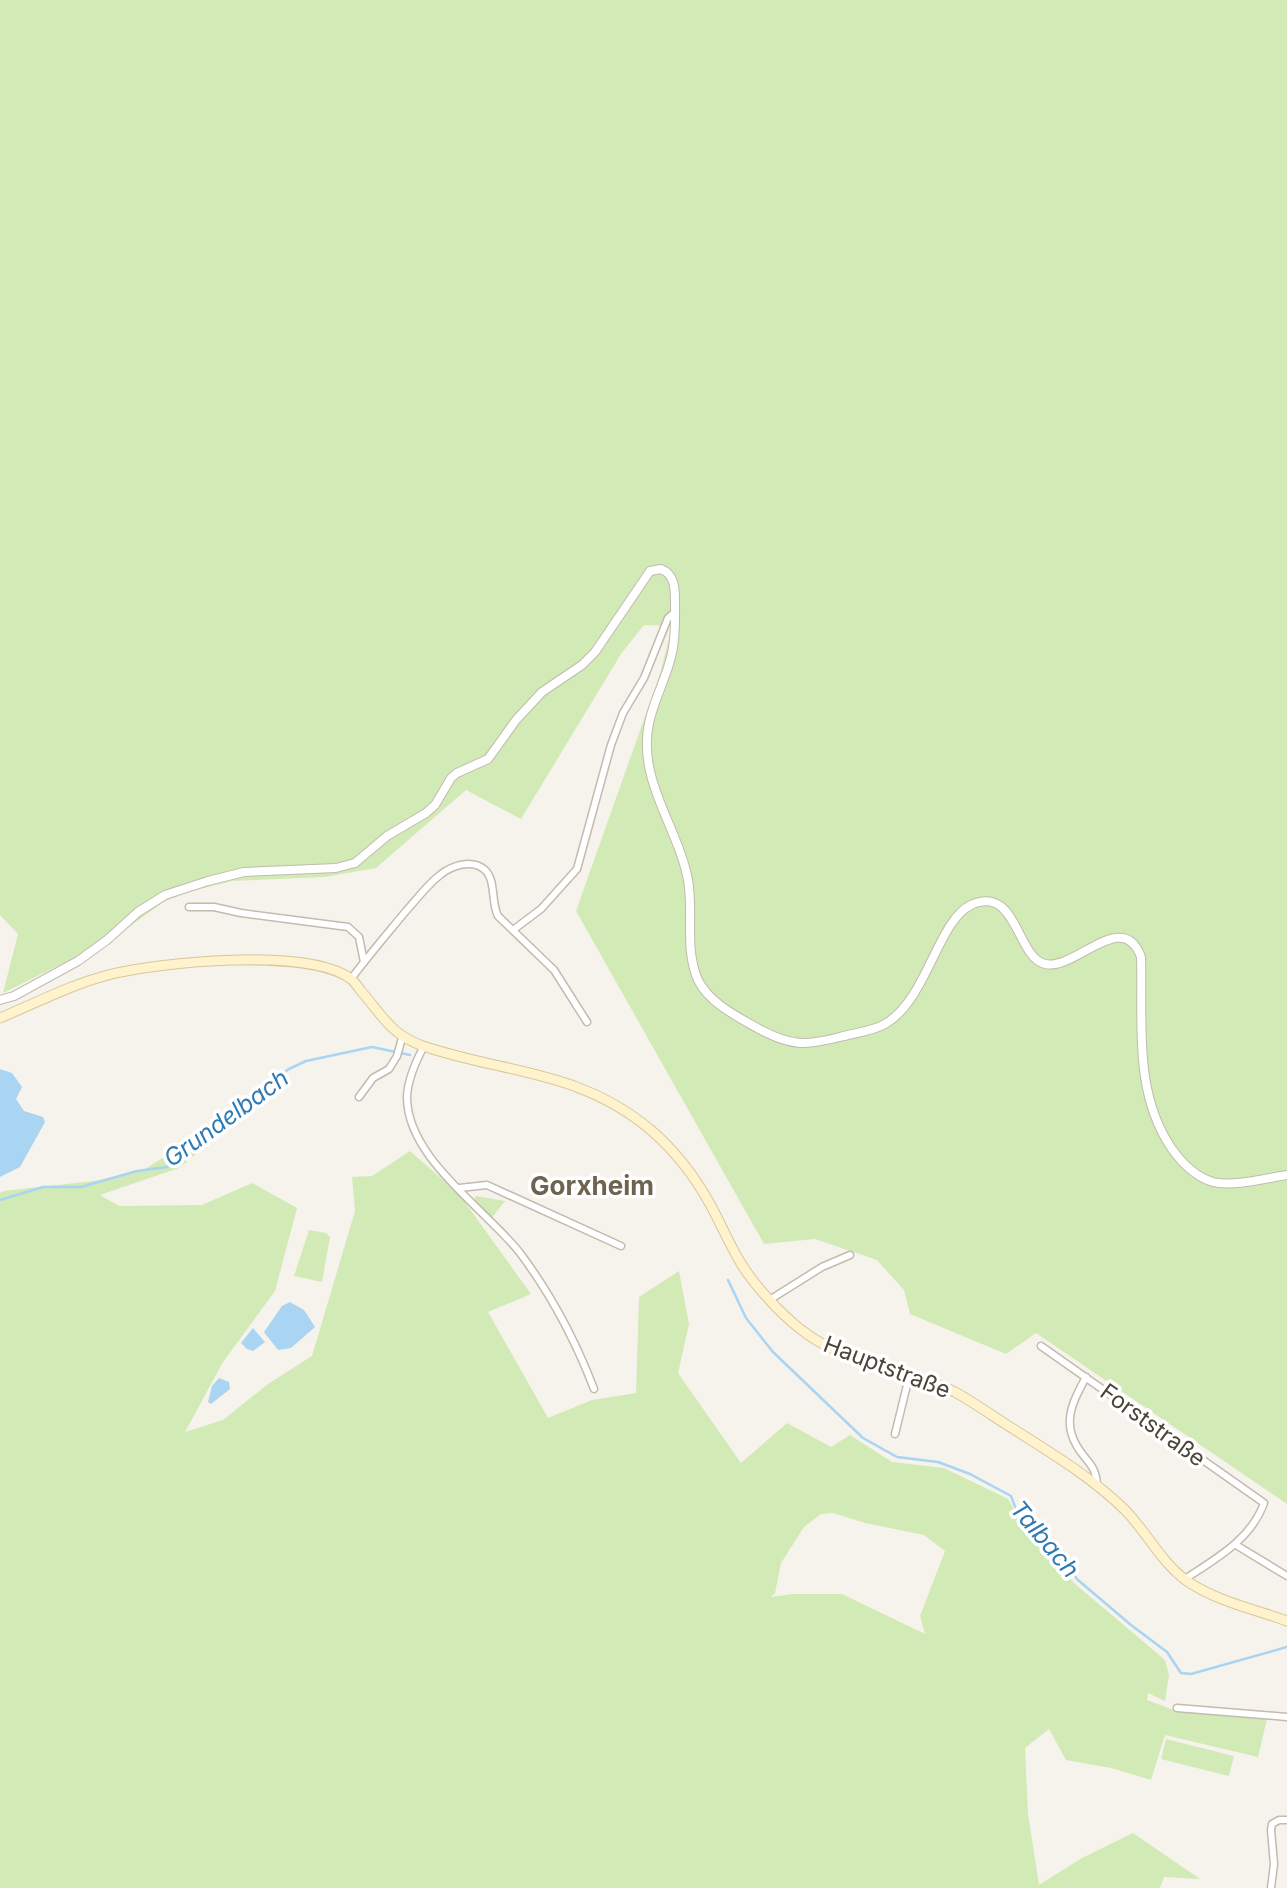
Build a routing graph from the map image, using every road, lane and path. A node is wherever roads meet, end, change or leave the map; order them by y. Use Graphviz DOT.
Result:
graph roads {
  1 [pos="675,612"];
  2 [pos="189,907"];
  3 [pos="513,930"];
  4 [pos="364,962"];
  5 [pos="351,979"];
  6 [pos="0,1000"];
  7 [pos="0,1018"];
  8 [pos="587,1023"];
  9 [pos="402,1038"];
  10 [pos="424,1046"];
  11 [pos="359,1097"];
  12 [pos="1287,1175"];
  13 [pos="459,1188"];
  14 [pos="621,1246"];
  15 [pos="850,1255"];
  16 [pos="771,1299"];
  17 [pos="1041,1346"];
  18 [pos="910,1373"];
  19 [pos="1086,1377"];
  20 [pos="594,1389"];
  21 [pos="895,1434"];
  22 [pos="1097,1485"];
  23 [pos="1236,1545"];
  24 [pos="1287,1576"];
  25 [pos="1185,1579"];
  26 [pos="1287,1621"];
  27 [pos="1177,1708"];
  28 [pos="1287,1717"];
  29 [pos="1287,1820"];
  30 [pos="1271,1888"];
  1 -- 3 [label="street"];
  1 -- 6 [label="street"];
  1 -- 12 [label="street"];
  2 -- 4 [label="street"];
  3 -- 4 [label="street"];
  3 -- 8 [label="street"];
  4 -- 5 [label="street"];
  5 -- 7 [label="main road"];
  5 -- 9 [label="main road, Hauptstraße"];
  9 -- 10 [label="main road, Hauptstraße"];
  9 -- 11 [label="street"];
  10 -- 13 [label="street"];
  10 -- 16 [label="main road, Hauptstraße"];
  13 -- 14 [label="street"];
  13 -- 20 [label="street"];
  15 -- 16 [label="street"];
  16 -- 18 [label="main road, Hauptstraße"];
  17 -- 19 [label="street, Forststraße"];
  18 -- 21 [label="street"];
  18 -- 22 [label="main road, Hauptstraße"];
  19 -- 22 [label="street"];
  19 -- 23 [label="street, Forststraße"];
  22 -- 25 [label="main road, Hauptstraße"];
  23 -- 24 [label="street"];
  23 -- 25 [label="street"];
  25 -- 26 [label="main road, Hauptstraße"];
  27 -- 28 [label="street"];
  29 -- 30 [label="street"];
}
